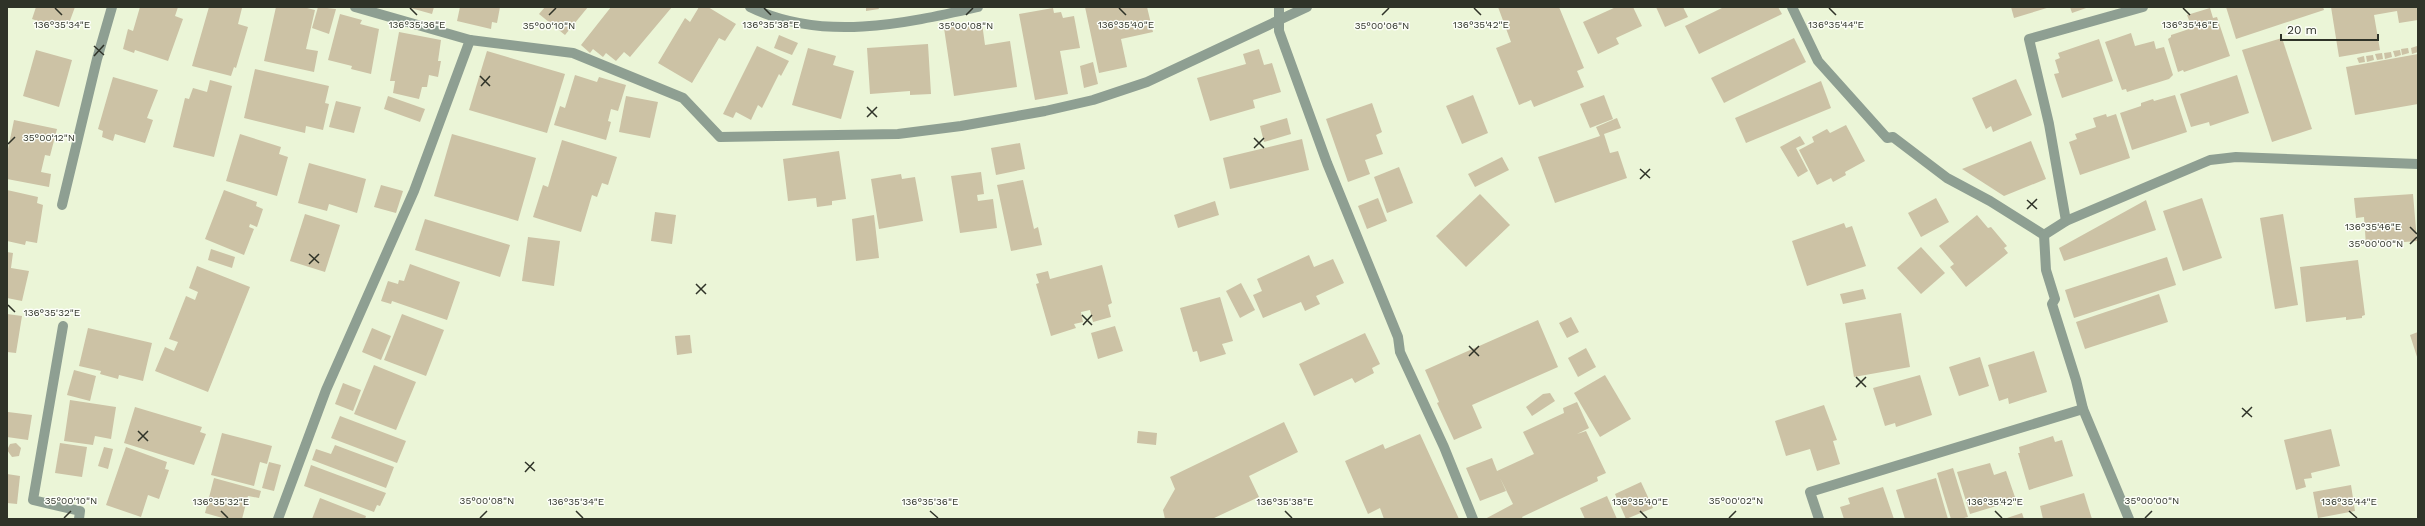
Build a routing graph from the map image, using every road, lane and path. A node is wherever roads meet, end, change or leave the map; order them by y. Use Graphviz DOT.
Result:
graph roads {
  1 [pos="112,7"];
  2 [pos="355,7"];
  3 [pos="750,7"];
  4 [pos="978,7"];
  5 [pos="1278,7"];
  6 [pos="1307,7"];
  7 [pos="1792,7"];
  8 [pos="2143,7"];
  9 [pos="1280,18"];
  10 [pos="470,40"];
  11 [pos="2418,164"];
  12 [pos="62,205"];
  13 [pos="2066,221"];
  14 [pos="2044,235"];
  15 [pos="63,326"];
  16 [pos="2083,409"];
  17 [pos="79,519"];
  18 [pos="278,519"];
  19 [pos="1473,519"];
  20 [pos="1819,519"];
  21 [pos="2129,519"];
  1 -- 12 [label="street"];
  2 -- 10 [label="street"];
  3 -- 4 [label="street"];
  5 -- 9 [label="street"];
  6 -- 9 [label="street"];
  7 -- 14 [label="street"];
  8 -- 13 [label="street"];
  9 -- 10 [label="street"];
  9 -- 19 [label="street"];
  10 -- 18 [label="street"];
  11 -- 13 [label="street"];
  13 -- 14 [label="street"];
  14 -- 16 [label="street"];
  15 -- 17 [label="street"];
  16 -- 20 [label="street"];
  16 -- 21 [label="street"];
}
